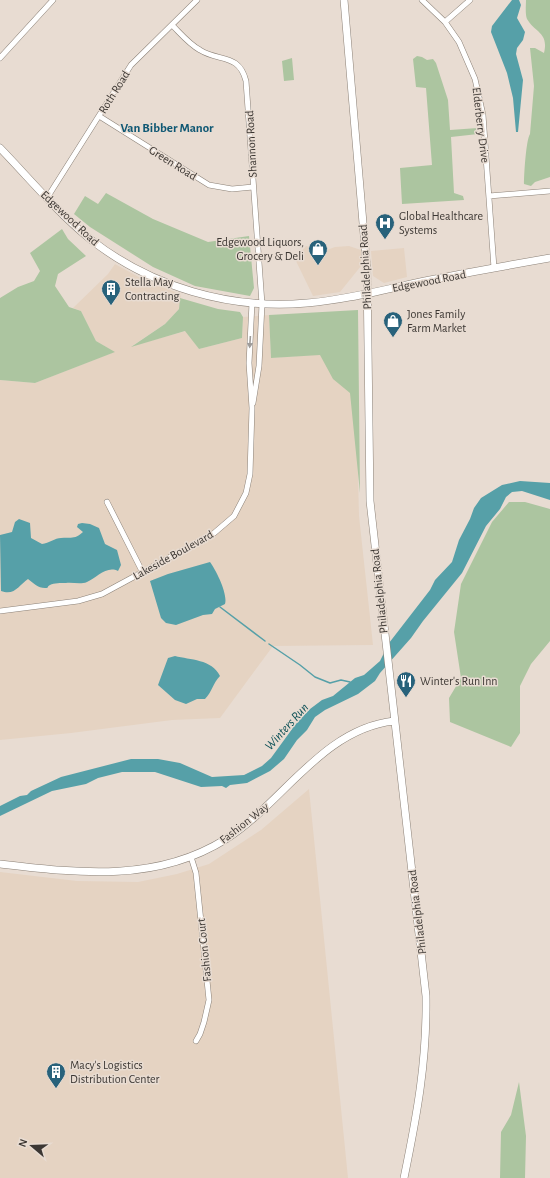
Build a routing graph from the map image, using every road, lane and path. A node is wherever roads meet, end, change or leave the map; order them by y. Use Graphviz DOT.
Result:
graph roads {
  1 [pos="53,0"];
  2 [pos="197,0"];
  3 [pos="344,0"];
  4 [pos="422,0"];
  5 [pos="470,0"];
  6 [pos="445,22"];
  7 [pos="172,25"];
  8 [pos="0,58"];
  9 [pos="99,116"];
  10 [pos="0,148"];
  11 [pos="253,188"];
  12 [pos="550,191"];
  13 [pos="489,196"];
  14 [pos="47,198"];
  15 [pos="550,258"];
  16 [pos="494,268"];
  17 [pos="368,292"];
  18 [pos="252,303"];
  19 [pos="262,304"];
  20 [pos="252,408"];
  21 [pos="107,502"];
  22 [pos="143,573"];
  23 [pos="0,612"];
  24 [pos="394,721"];
  25 [pos="191,857"];
  26 [pos="0,864"];
  27 [pos="196,1041"];
  28 [pos="404,1178"];
  1 -- 8 [label="street"];
  2 -- 7 [label="street, Roth Road"];
  3 -- 17 [label="main road, Philadelphia Road"];
  4 -- 6 [label="street, Elderberry Drive"];
  5 -- 6 [label="street"];
  6 -- 13 [label="street, Elderberry Drive"];
  7 -- 9 [label="street, Roth Road"];
  7 -- 11 [label="street, Shannon Road"];
  9 -- 11 [label="street, Green Road"];
  9 -- 14 [label="street, Roth Road"];
  10 -- 14 [label="main road, Edgewood Road"];
  11 -- 19 [label="street, Shannon Road"];
  12 -- 13 [label="street"];
  13 -- 16 [label="street, Elderberry Drive"];
  14 -- 18 [label="main road, Edgewood Road"];
  15 -- 16 [label="main road, Edgewood Road"];
  16 -- 17 [label="main road, Edgewood Road"];
  17 -- 19 [label="main road, Edgewood Road"];
  17 -- 24 [label="main road, Philadelphia Road"];
  18 -- 19 [label="main road, Edgewood Road"];
  18 -- 20 [label="street, Lakeside Boulevard, one-way"];
  19 -- 20 [label="street, Lakeside Boulevard"];
  20 -- 22 [label="street, Lakeside Boulevard"];
  21 -- 22 [label="street"];
  22 -- 23 [label="street, Lakeside Boulevard"];
  24 -- 25 [label="main road, Fashion Way"];
  24 -- 28 [label="main road, Philadelphia Road"];
  25 -- 26 [label="main road, Fashion Way"];
  25 -- 27 [label="street, Fashion Court"];
}
